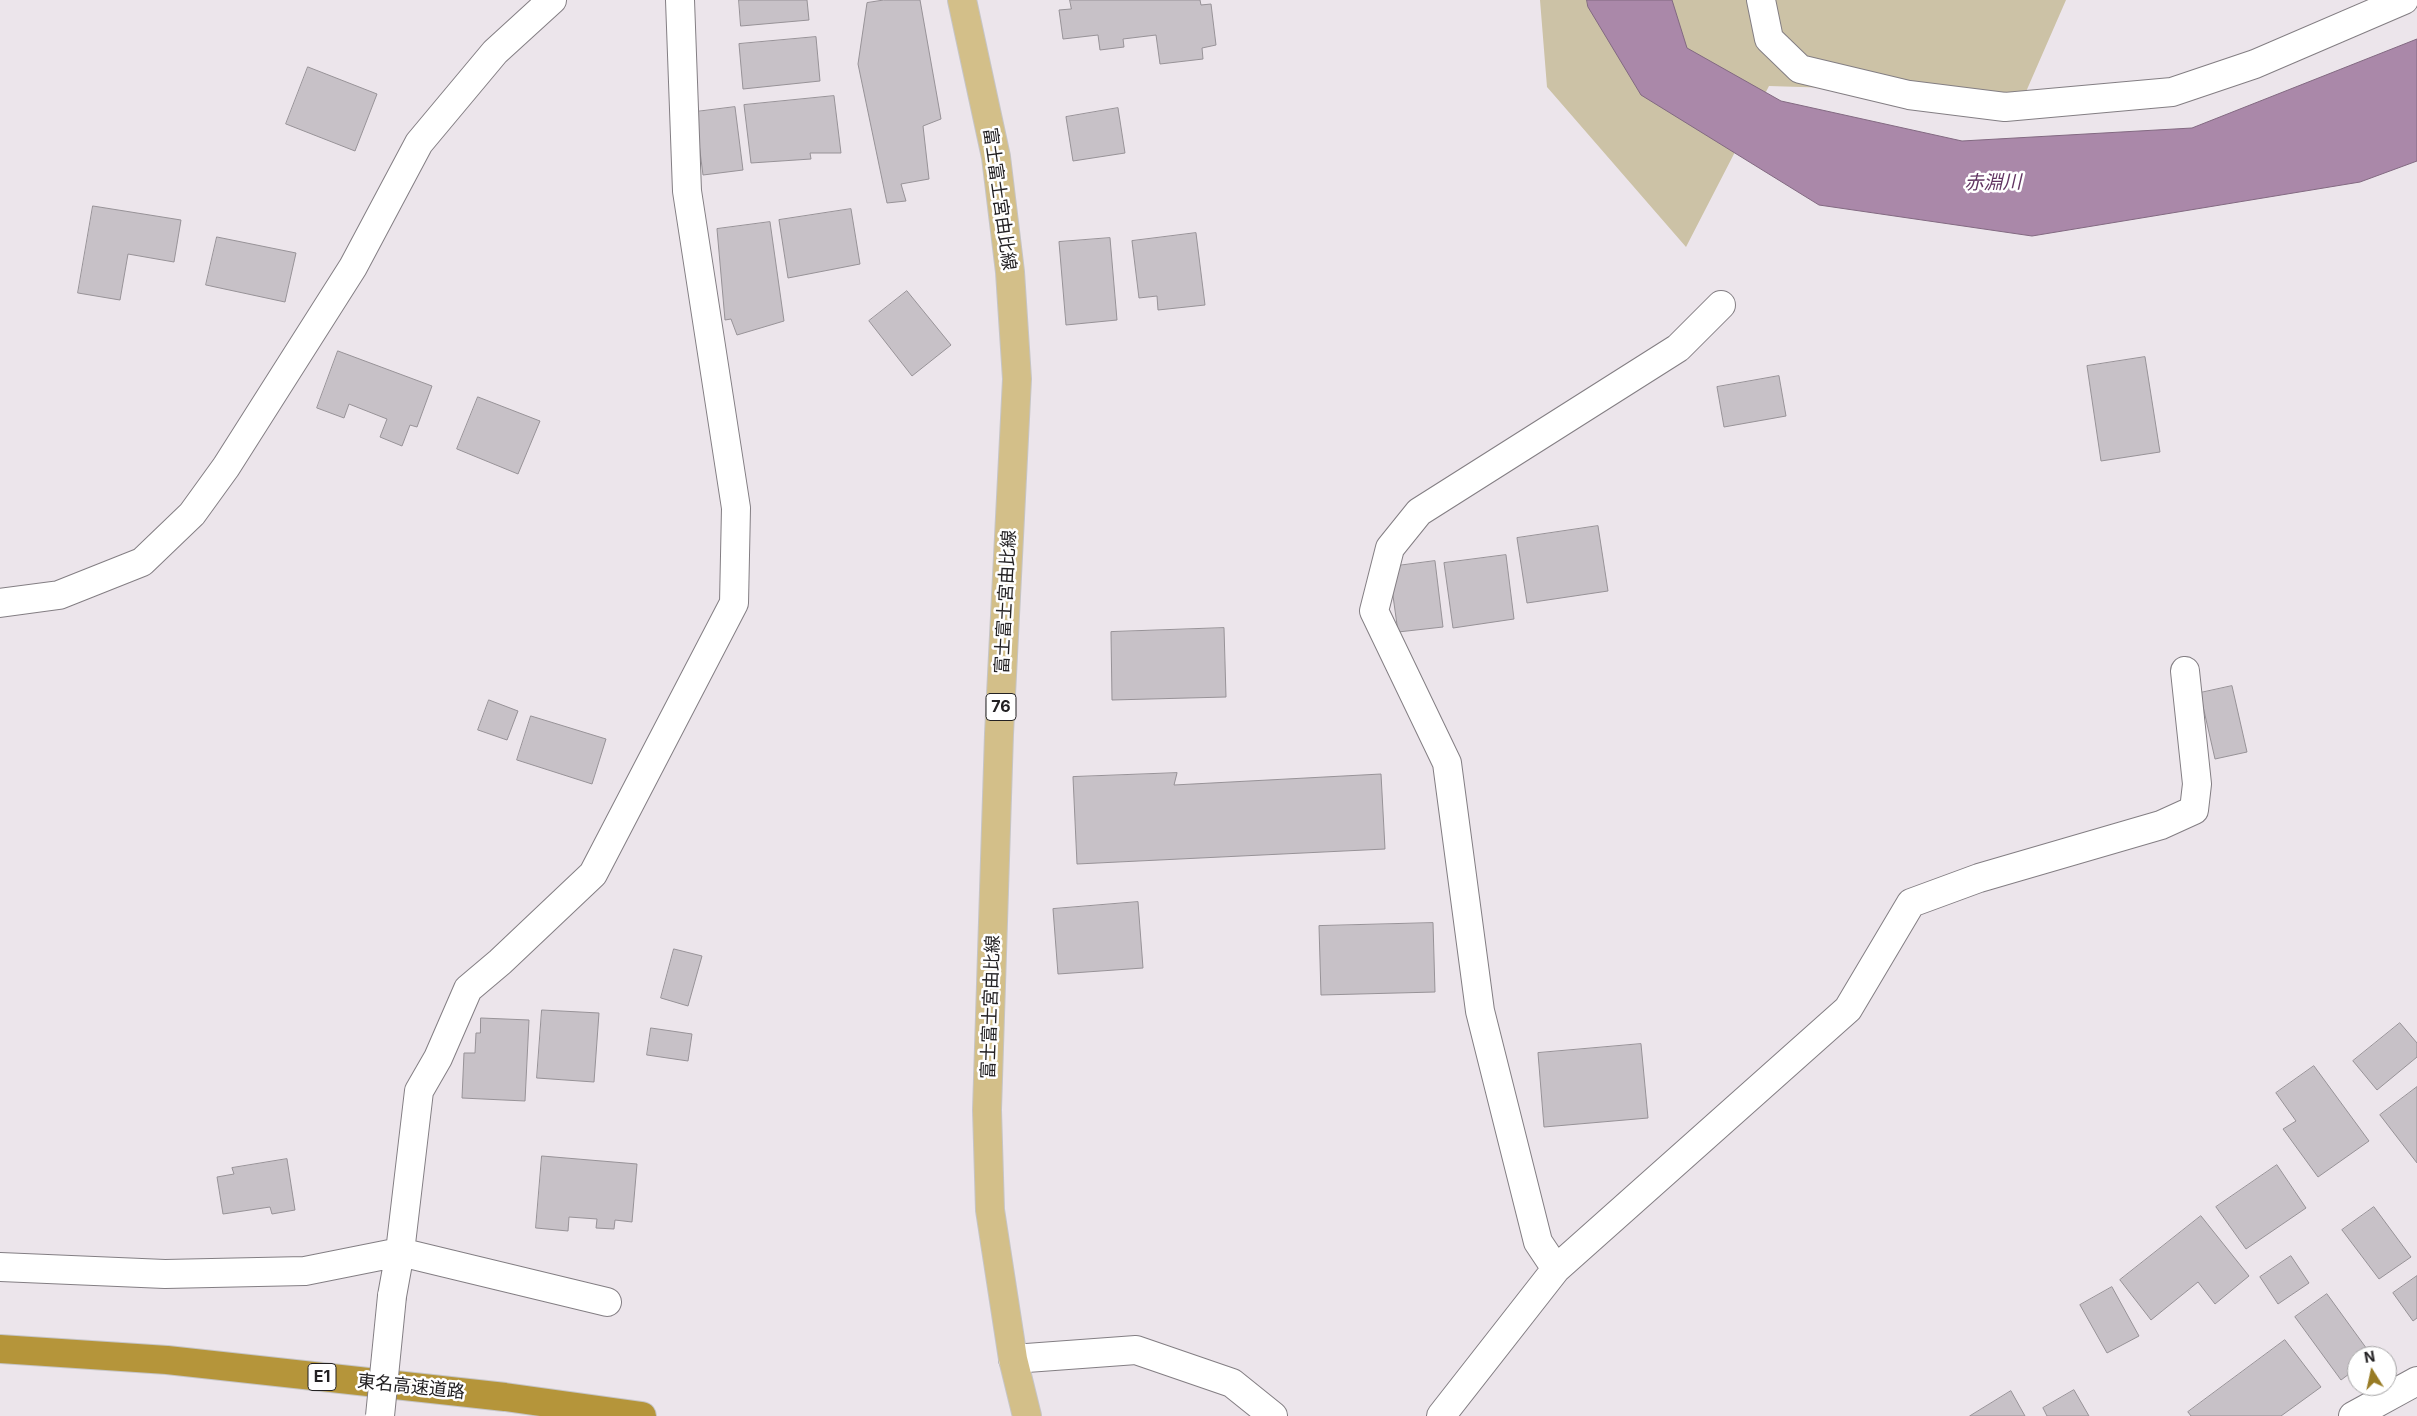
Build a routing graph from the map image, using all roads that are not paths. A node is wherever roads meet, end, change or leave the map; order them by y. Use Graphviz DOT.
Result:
graph roads {
  1 [pos="552,0"];
  2 [pos="680,0"];
  3 [pos="962,0"];
  4 [pos="1761,0"];
  5 [pos="2404,0"];
  6 [pos="1721,305"];
  7 [pos="0,603"];
  8 [pos="2185,671"];
  9 [pos="400,1252"];
  10 [pos="0,1267"];
  11 [pos="1556,1269"];
  12 [pos="607,1302"];
  13 [pos="0,1349"];
  14 [pos="1013,1359"];
  15 [pos="2417,1382"];
  16 [pos="380,1416"];
  17 [pos="642,1416"];
  18 [pos="1027,1416"];
  19 [pos="1273,1416"];
  20 [pos="1440,1416"];
  21 [pos="2353,1416"];
  1 -- 7 [label="street"];
  2 -- 9 [label="street"];
  3 -- 14 [label="main road, 富士富士宮由比線 / 76"];
  4 -- 5 [label="street"];
  6 -- 11 [label="street"];
  8 -- 11 [label="street"];
  9 -- 10 [label="street"];
  9 -- 12 [label="street"];
  9 -- 16 [label="street, bridge"];
  11 -- 20 [label="street"];
  13 -- 17 [label="highway, 東名高速道路 / E1"];
  14 -- 18 [label="main road, 富士富士宮由比線 / 76"];
  14 -- 19 [label="street"];
  15 -- 21 [label="street"];
}
